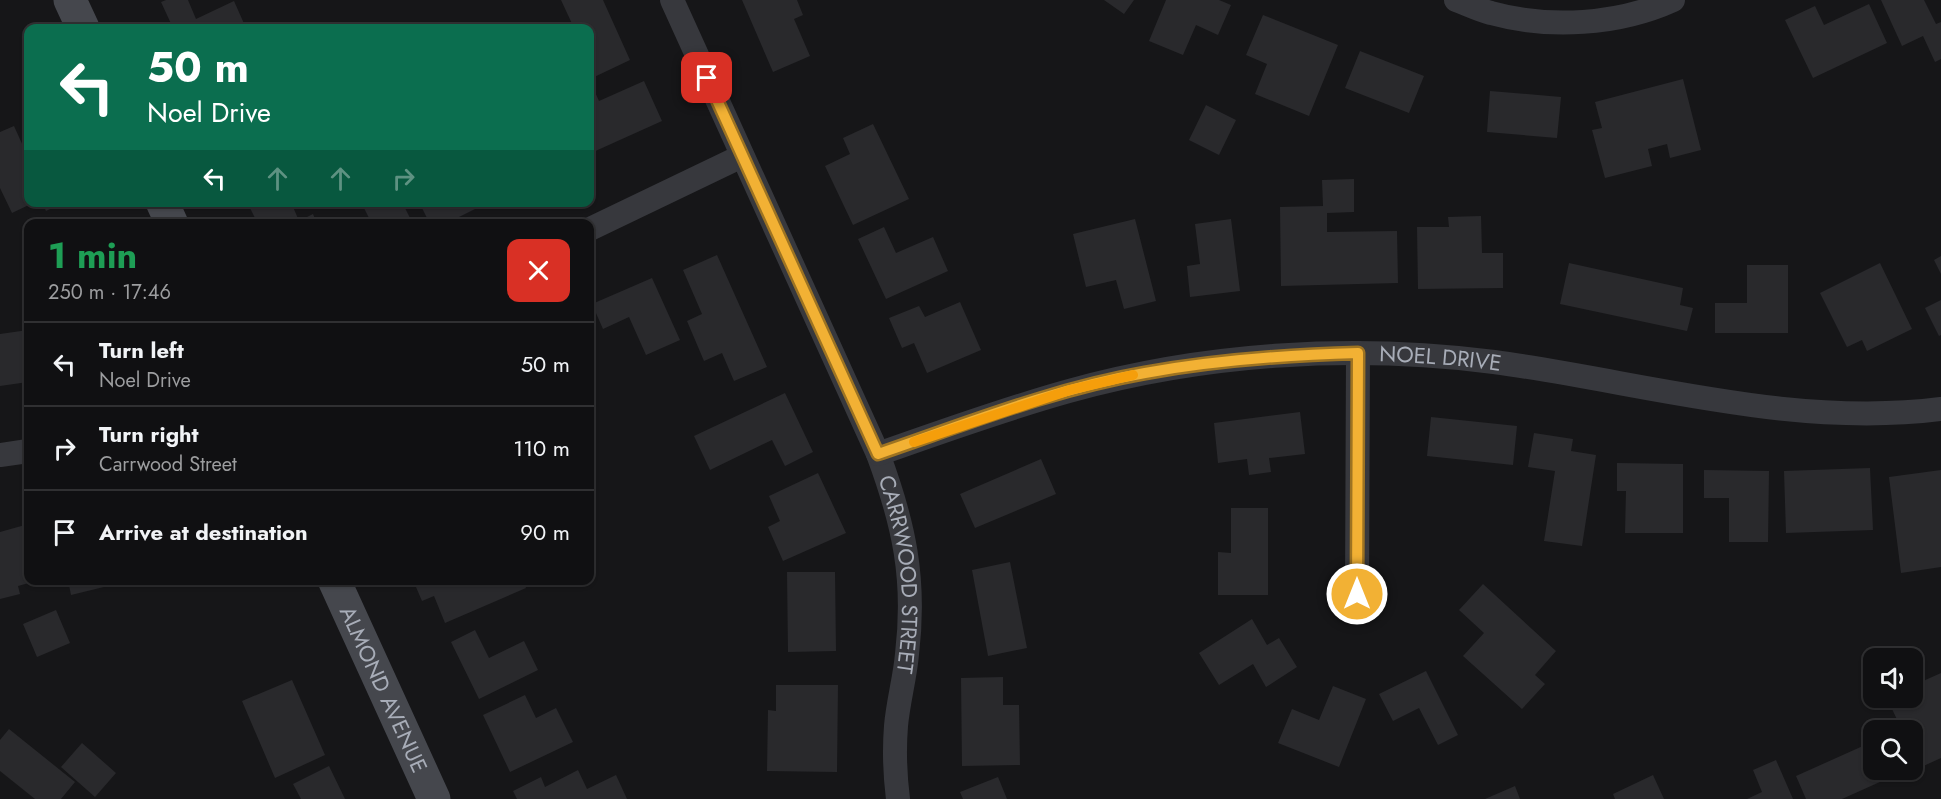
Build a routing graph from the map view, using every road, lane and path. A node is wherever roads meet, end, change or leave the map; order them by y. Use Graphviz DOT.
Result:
graph roads {
  1 [pos="70,0"];
  2 [pos="672,0"];
  3 [pos="1456,0"];
  4 [pos="1673,0"];
  5 [pos="81,24"];
  6 [pos="742,156"];
  7 [pos="594,227"];
  8 [pos="1358,353"];
  9 [pos="1941,409"];
  10 [pos="24,452"];
  11 [pos="878,454"];
  12 [pos="0,455"];
  13 [pos="336,585"];
  14 [pos="1357,594"];
  15 [pos="434,799"];
  16 [pos="898,799"];
  1 -- 5 [label="street"];
  2 -- 6 [label="street, CARRWOOD STREET"];
  3 -- 4 [label="street"];
  6 -- 7 [label="street"];
  6 -- 11 [label="street, CARRWOOD STREET"];
  8 -- 9 [label="street, NOEL DRIVE"];
  8 -- 11 [label="street, NOEL DRIVE"];
  8 -- 14 [label="street"];
  10 -- 12 [label="street"];
  11 -- 16 [label="street, CARRWOOD STREET"];
  13 -- 15 [label="street, ALMOND AVENUE"];
}
